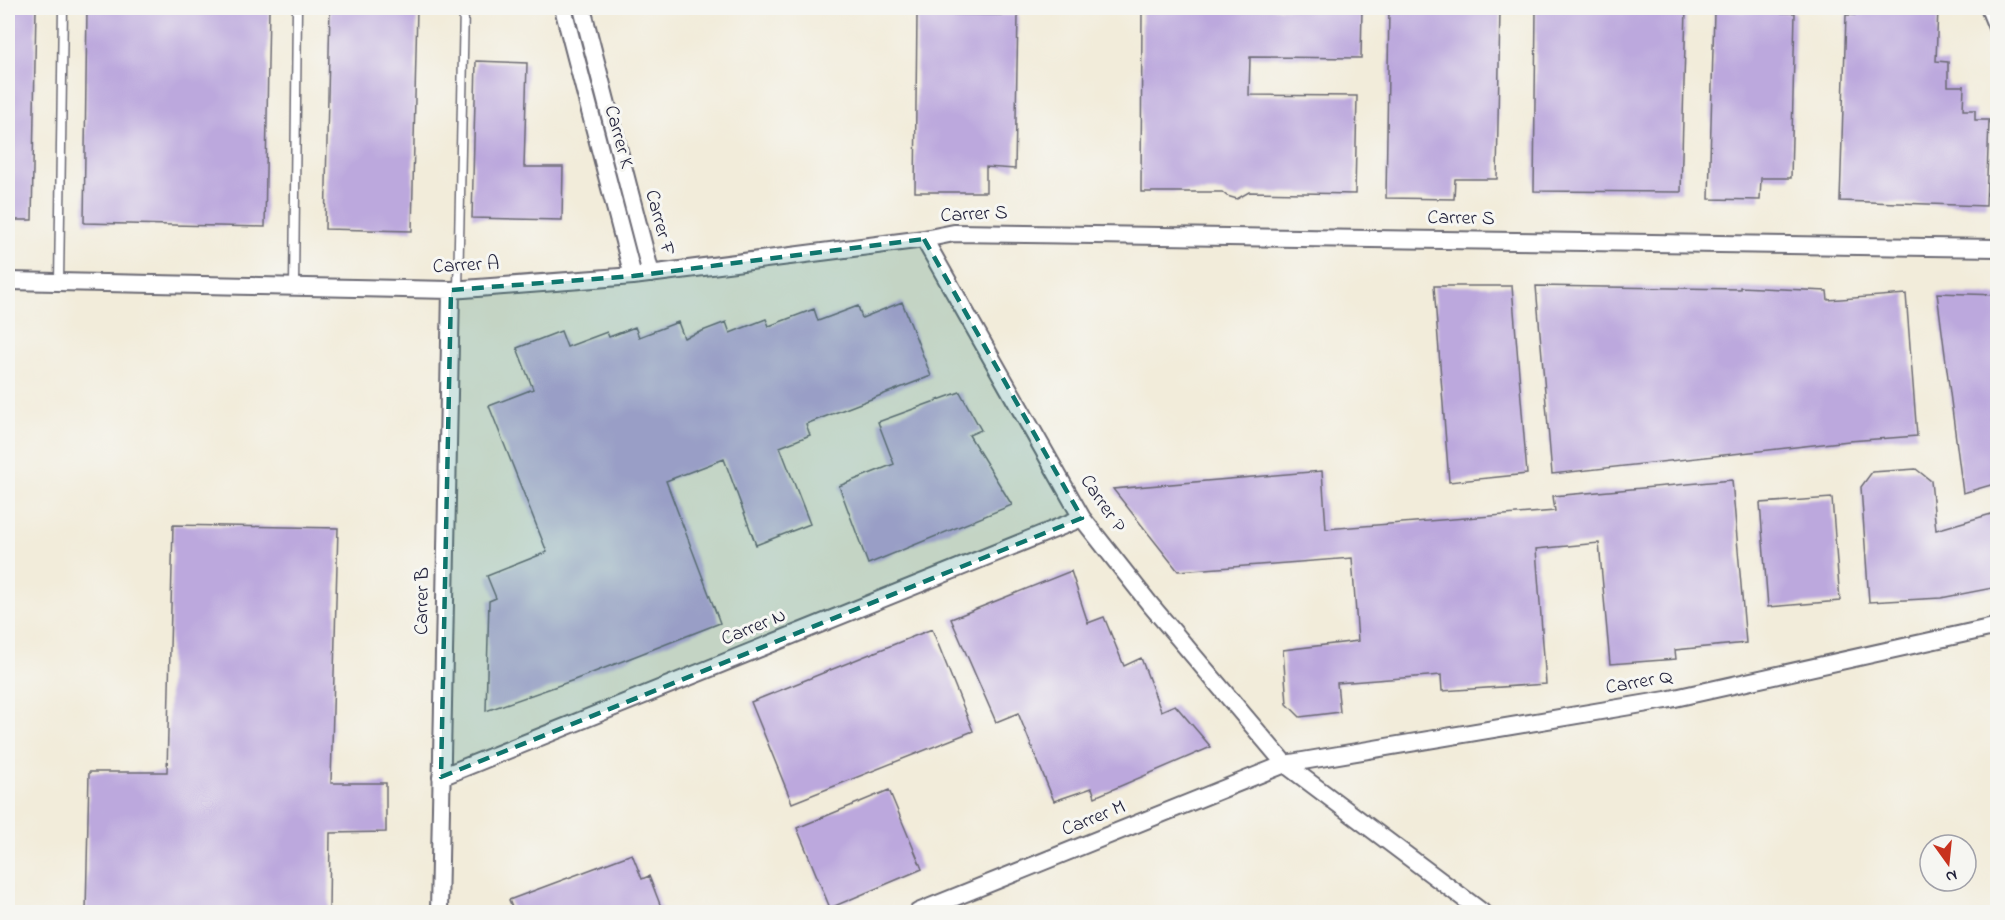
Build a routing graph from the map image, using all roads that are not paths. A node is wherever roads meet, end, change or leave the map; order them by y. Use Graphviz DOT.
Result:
graph roads {
  1 [pos="63,8"];
  2 [pos="297,8"];
  3 [pos="464,8"];
  4 [pos="563,8"];
  5 [pos="582,8"];
  6 [pos="1989,8"];
  7 [pos="1998,30"];
  8 [pos="924,239"];
  9 [pos="1998,248"];
  10 [pos="651,274"];
  11 [pos="633,276"];
  12 [pos="8,280"];
  13 [pos="59,282"];
  14 [pos="294,287"];
  15 [pos="454,290"];
  16 [pos="1082,518"];
  17 [pos="1998,626"];
  18 [pos="1285,764"];
  19 [pos="441,777"];
  20 [pos="439,912"];
  21 [pos="918,912"];
  22 [pos="1482,912"];
  1 -- 13 [label="lane"];
  2 -- 14 [label="lane"];
  3 -- 15 [label="lane"];
  4 -- 11 [label="street, Carrer K"];
  5 -- 10 [label="street, Carrer F"];
  6 -- 7 [label="street"];
  8 -- 9 [label="street, Carrer S"];
  8 -- 10 [label="street, Carrer A"];
  8 -- 16 [label="street, Carrer P"];
  10 -- 11 [label="street, Carrer A"];
  11 -- 15 [label="street, Carrer A"];
  12 -- 13 [label="street, Carrer A"];
  13 -- 14 [label="street, Carrer A"];
  14 -- 15 [label="street, Carrer A"];
  15 -- 19 [label="street, Carrer B"];
  16 -- 18 [label="street, Carrer P"];
  16 -- 19 [label="street, Carrer N"];
  17 -- 18 [label="street, Carrer Q"];
  18 -- 21 [label="street, Carrer M"];
  18 -- 22 [label="street, Carrer P"];
  19 -- 20 [label="street, Carrer B"];
}
